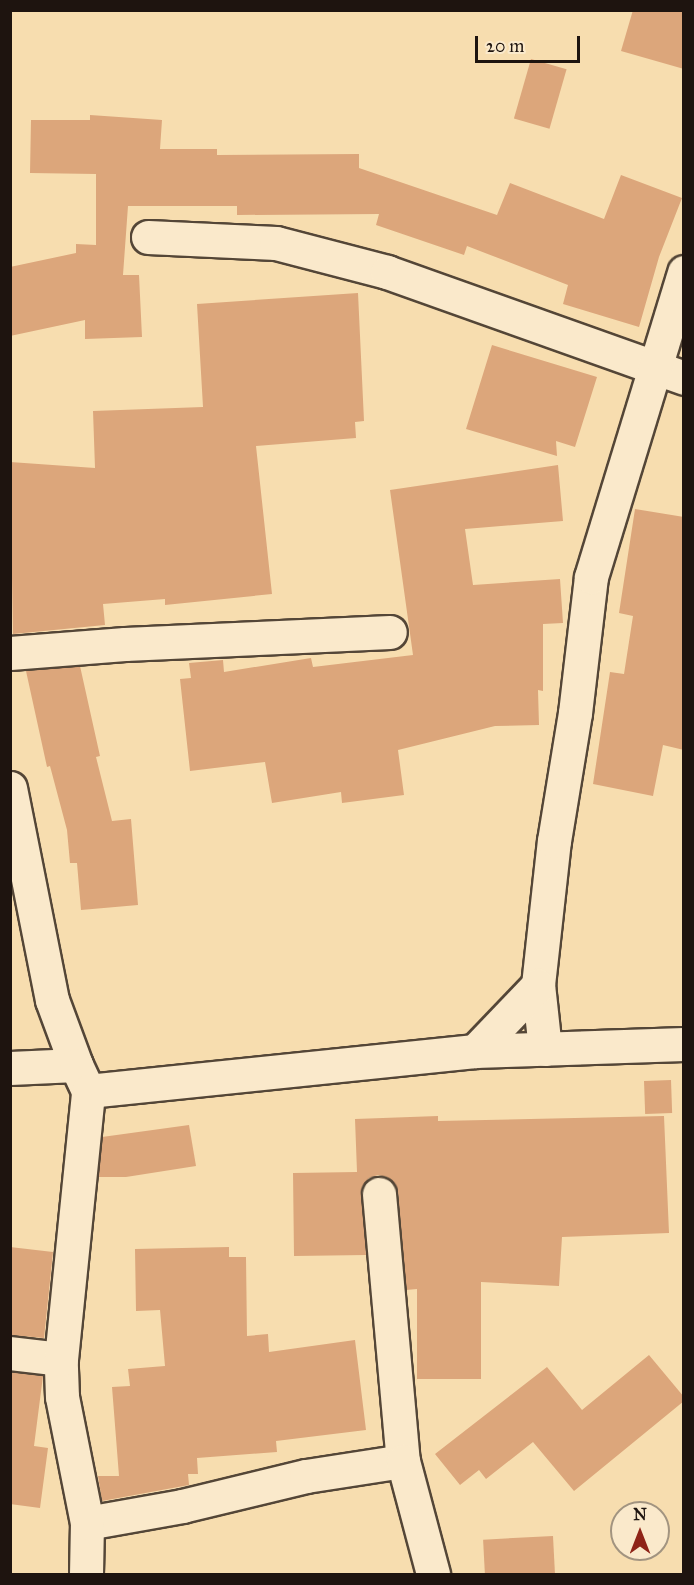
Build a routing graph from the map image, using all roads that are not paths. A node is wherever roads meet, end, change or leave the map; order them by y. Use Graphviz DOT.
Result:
graph roads {
  1 [pos="148,237"];
  2 [pos="684,272"];
  3 [pos="652,367"];
  4 [pos="684,378"];
  5 [pos="390,632"];
  6 [pos="10,653"];
  7 [pos="10,788"];
  8 [pos="538,985"];
  9 [pos="684,1044"];
  10 [pos="545,1048"];
  11 [pos="475,1051"];
  12 [pos="10,1068"];
  13 [pos="82,1078"];
  14 [pos="379,1194"];
  15 [pos="10,1353"];
  16 [pos="61,1359"];
  17 [pos="404,1461"];
  18 [pos="87,1523"];
  19 [pos="86,1575"];
  20 [pos="433,1575"];
  1 -- 3 [label="street"];
  2 -- 3 [label="street"];
  3 -- 4 [label="street"];
  3 -- 8 [label="street"];
  5 -- 6 [label="street"];
  7 -- 13 [label="street"];
  8 -- 10 [label="street"];
  8 -- 11 [label="street"];
  9 -- 10 [label="street"];
  10 -- 11 [label="street"];
  11 -- 13 [label="street"];
  12 -- 13 [label="street"];
  13 -- 16 [label="street"];
  14 -- 17 [label="street"];
  15 -- 16 [label="street"];
  16 -- 18 [label="street"];
  17 -- 18 [label="street"];
  17 -- 20 [label="street"];
  18 -- 19 [label="street"];
}
